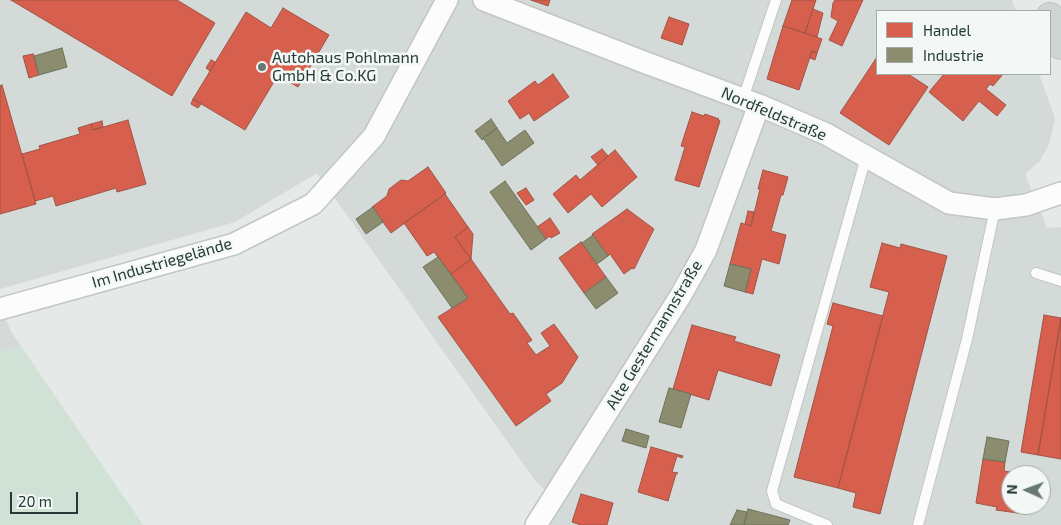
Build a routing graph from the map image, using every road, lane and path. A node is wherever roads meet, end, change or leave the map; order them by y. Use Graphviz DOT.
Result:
graph roads {
  1 [pos="447,0"];
  2 [pos="484,0"];
  3 [pos="776,0"];
  4 [pos="1051,20"];
  5 [pos="1061,45"];
  6 [pos="751,102"];
  7 [pos="866,157"];
  8 [pos="1061,193"];
  9 [pos="995,209"];
  10 [pos="1036,273"];
  11 [pos="1061,281"];
  12 [pos="0,309"];
  13 [pos="536,525"];
  14 [pos="828,525"];
  15 [pos="918,525"];
  1 -- 12 [label="street, Im Industriegelände"];
  2 -- 6 [label="street, Nordfeldstraße"];
  3 -- 6 [label="lane"];
  4 -- 5 [label="main road"];
  6 -- 7 [label="street, Nordfeldstraße"];
  6 -- 13 [label="street, Alte Gestermannstraße"];
  7 -- 9 [label="street, Nordfeldstraße"];
  7 -- 14 [label="lane"];
  8 -- 9 [label="street, Nordfeldstraße"];
  9 -- 15 [label="lane"];
  10 -- 11 [label="lane"];
}
